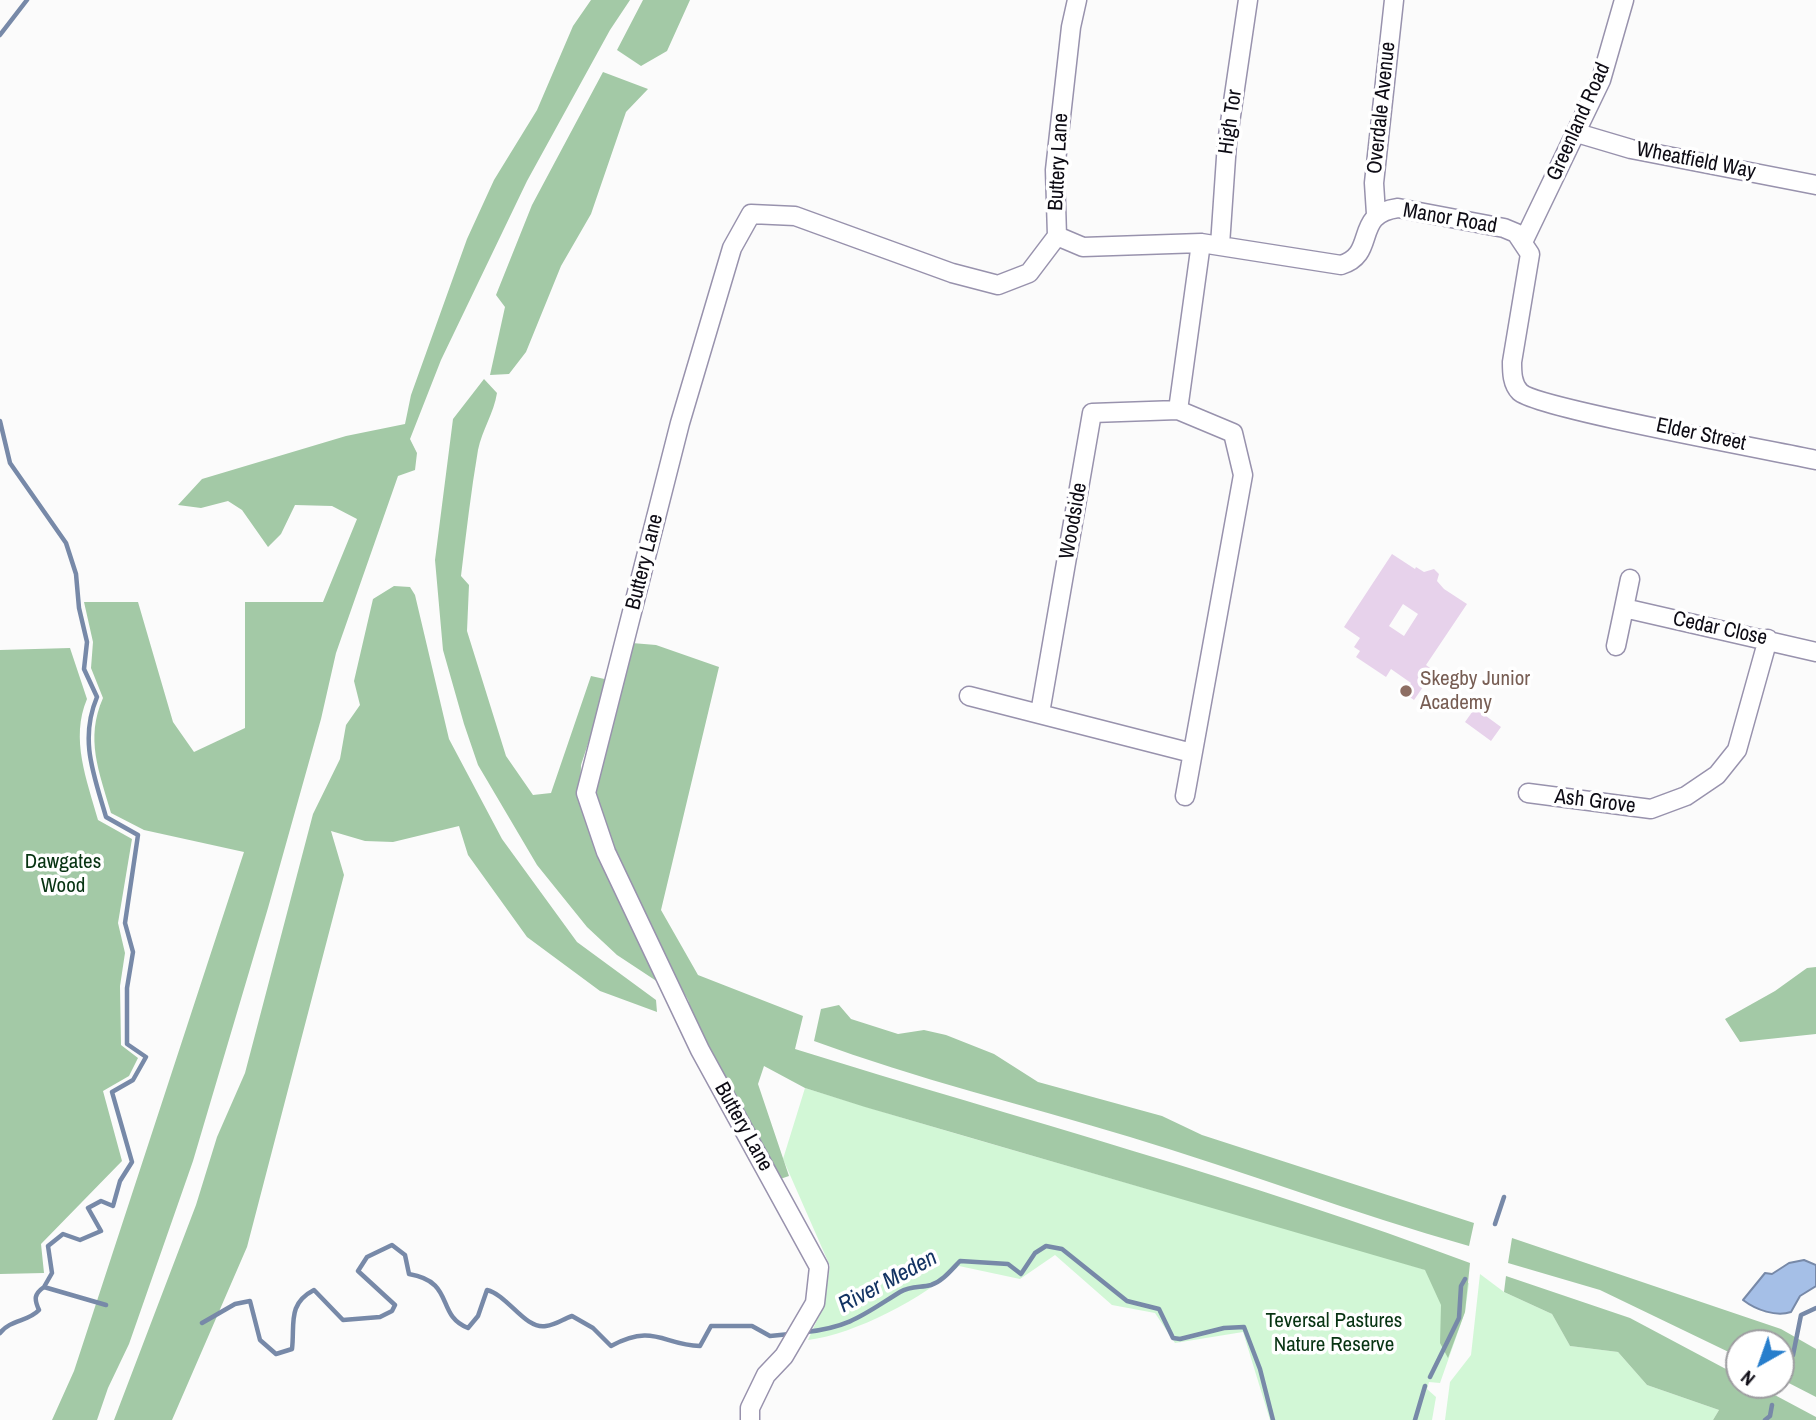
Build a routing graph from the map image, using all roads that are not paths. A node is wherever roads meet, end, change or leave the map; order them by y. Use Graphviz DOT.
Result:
graph roads {
  1 [pos="1077,0"];
  2 [pos="1248,0"];
  3 [pos="1394,0"];
  4 [pos="1624,0"];
  5 [pos="1577,133"];
  6 [pos="1816,184"];
  7 [pos="1376,214"];
  8 [pos="1057,236"];
  9 [pos="1524,240"];
  10 [pos="1201,243"];
  11 [pos="1220,245"];
  12 [pos="1178,410"];
  13 [pos="1586,411"];
  14 [pos="1816,460"];
  15 [pos="1630,579"];
  16 [pos="1624,608"];
  17 [pos="1768,639"];
  18 [pos="1616,646"];
  19 [pos="1816,652"];
  20 [pos="969,696"];
  21 [pos="1040,713"];
  22 [pos="1192,753"];
  23 [pos="1528,793"];
  24 [pos="1185,796"];
  25 [pos="750,1420"];
  1 -- 8 [label="street, Buttery Lane"];
  2 -- 11 [label="street, High Tor"];
  3 -- 7 [label="street, Overdale Avenue"];
  4 -- 5 [label="street, Greenland Road"];
  5 -- 6 [label="street, Wheatfield Way"];
  5 -- 9 [label="street, Greenland Road"];
  7 -- 9 [label="street, Manor Road"];
  7 -- 11 [label="street, Manor Road"];
  8 -- 10 [label="street, Manor Road"];
  8 -- 25 [label="street, Buttery Lane"];
  9 -- 13 [label="street, Manor Road"];
  10 -- 11 [label="street, Manor Road"];
  10 -- 12 [label="street"];
  12 -- 21 [label="street, Woodside"];
  12 -- 22 [label="street, Woodside"];
  13 -- 14 [label="street, Elder Street"];
  15 -- 16 [label="street"];
  16 -- 17 [label="street, Cedar Close"];
  16 -- 18 [label="street"];
  17 -- 19 [label="street, Cedar Close"];
  17 -- 23 [label="street, Ash Grove"];
  20 -- 21 [label="street"];
  21 -- 22 [label="street"];
  22 -- 24 [label="street, Woodside"];
}
